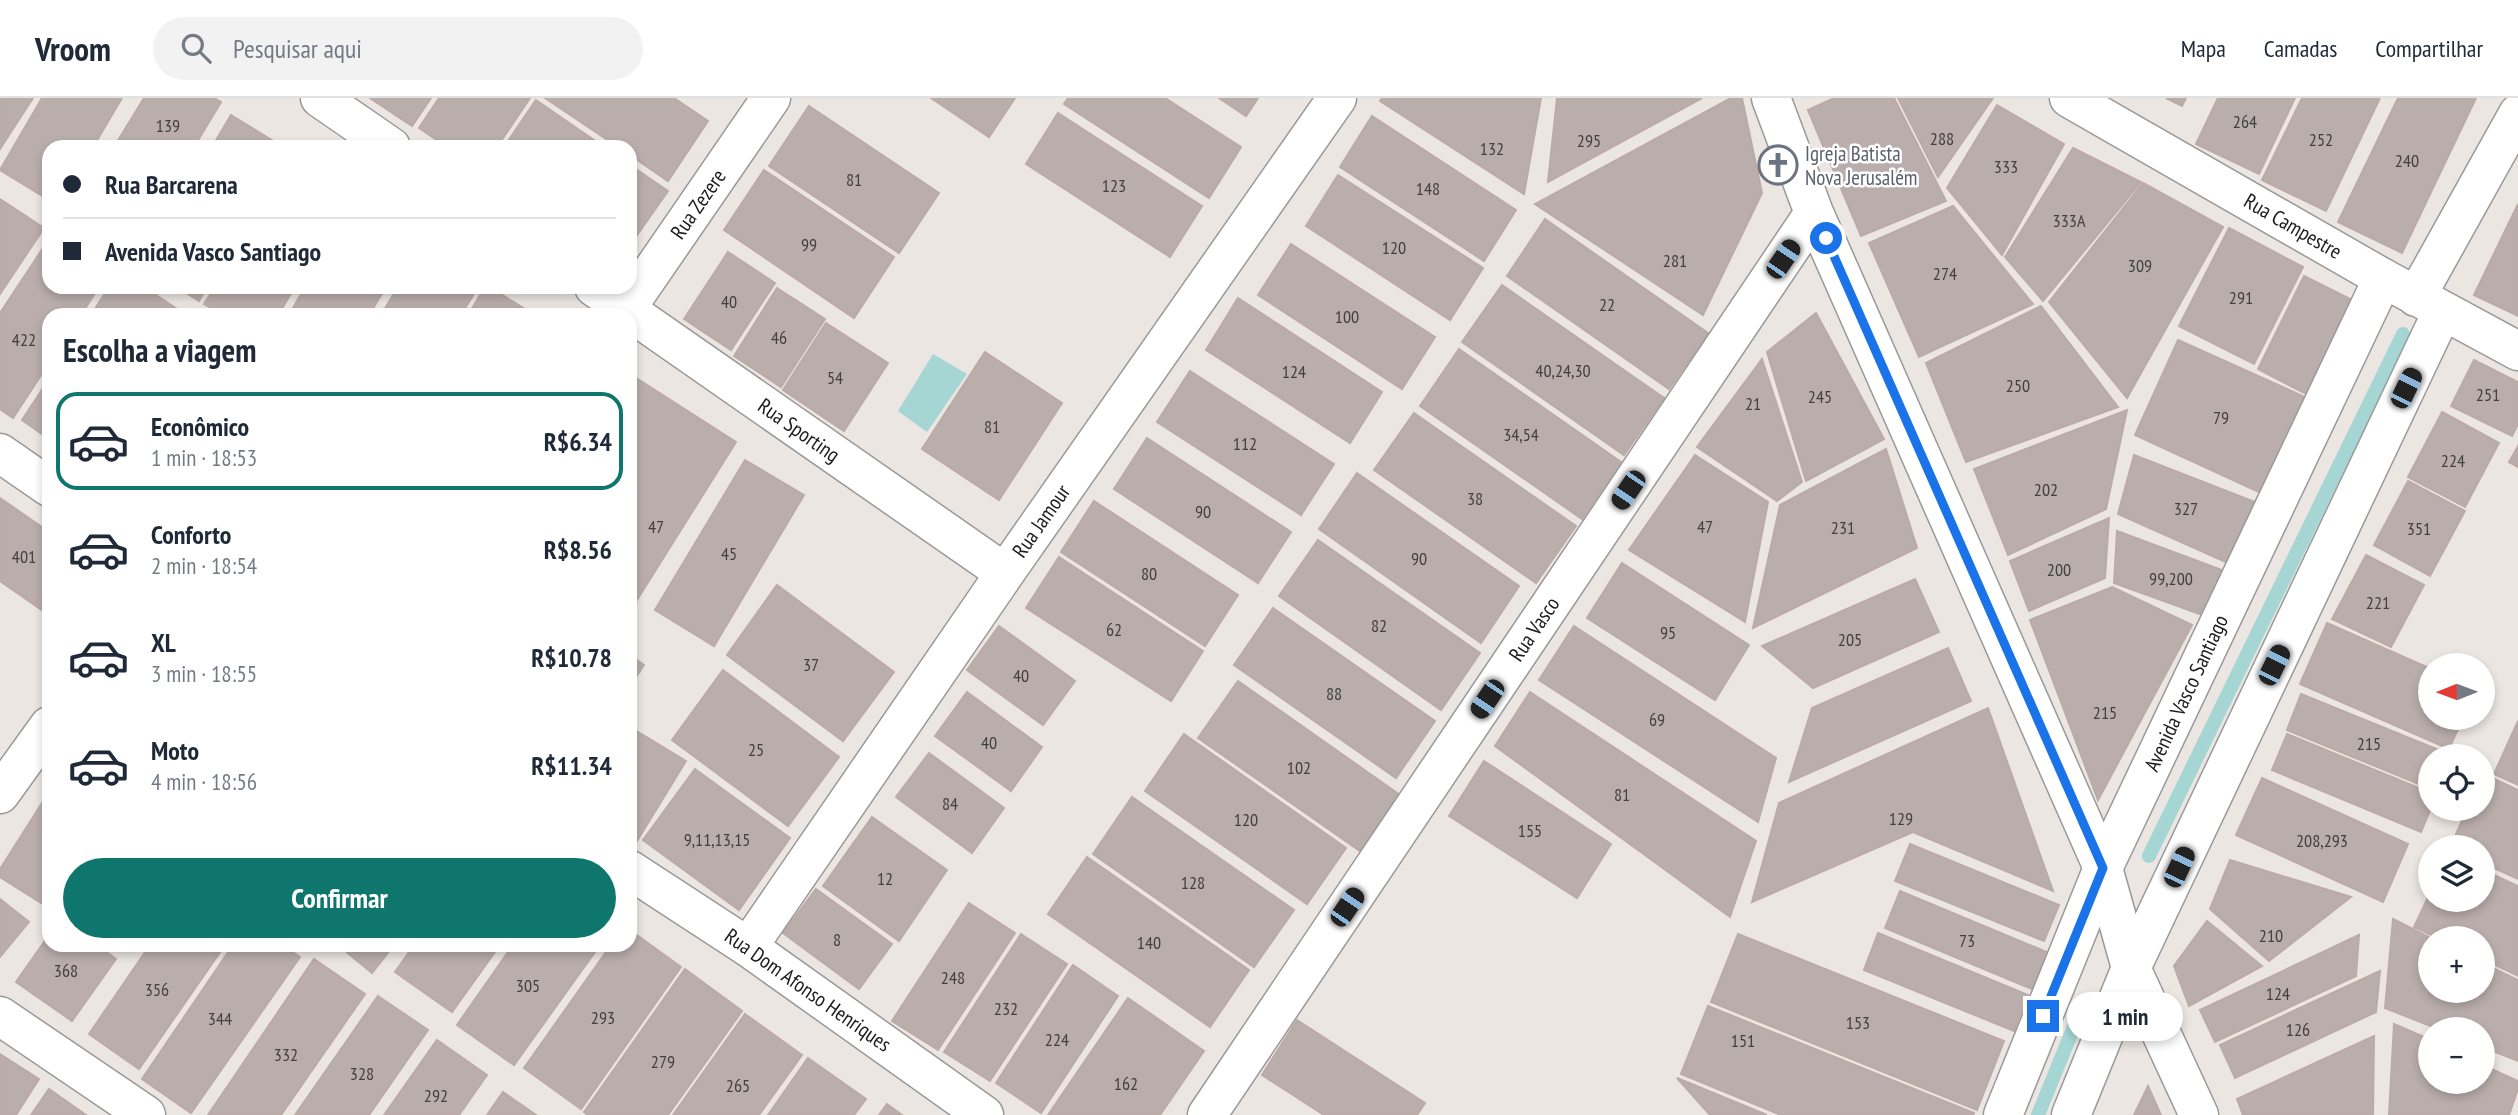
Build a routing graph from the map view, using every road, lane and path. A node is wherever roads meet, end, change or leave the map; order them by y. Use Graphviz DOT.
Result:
graph roads {
  1 [pos="320,98"];
  2 [pos="771,98"];
  3 [pos="1337,98"];
  4 [pos="1771,98"];
  5 [pos="2069,98"];
  6 [pos="2518,114"];
  7 [pos="381,140"];
  8 [pos="1815,213"];
  9 [pos="2383,278"];
  10 [pos="637,293"];
  11 [pos="604,294"];
  12 [pos="2429,305"];
  13 [pos="625,308"];
  14 [pos="637,317"];
  15 [pos="2518,351"];
  16 [pos="0,453"];
  17 [pos="42,482"];
  18 [pos="1005,573"];
  19 [pos="42,736"];
  20 [pos="0,794"];
  21 [pos="2103,868"];
  22 [pos="637,875"];
  23 [pos="748,947"];
  24 [pos="2131,968"];
  25 [pos="0,1016"];
  26 [pos="146,1115"];
  27 [pos="984,1115"];
  28 [pos="1207,1115"];
  29 [pos="2003,1115"];
  30 [pos="2071,1115"];
  31 [pos="2199,1115"];
  1 -- 7 [label="street"];
  2 -- 10 [label="street, Rua Zezere"];
  3 -- 18 [label="street, Rua Jamour"];
  4 -- 8 [label="street"];
  5 -- 9 [label="street, Rua Campestre"];
  6 -- 12 [label="street"];
  8 -- 21 [label="street"];
  8 -- 28 [label="street, Rua Vasco"];
  9 -- 12 [label="street, Rua Campestre"];
  9 -- 21 [label="street, Avenida Vasco Santiago"];
  11 -- 13 [label="street, Rua Sporting"];
  12 -- 15 [label="street, Rua Campestre"];
  12 -- 24 [label="street"];
  14 -- 18 [label="street, Rua Sporting"];
  16 -- 17 [label="street"];
  18 -- 23 [label="street, Rua Jamour"];
  19 -- 20 [label="street"];
  21 -- 24 [label="street"];
  21 -- 29 [label="street, Avenida Vasco Santiago"];
  22 -- 23 [label="street, Rua Dom Afonso Henriques"];
  23 -- 27 [label="street, Rua Dom Afonso Henriques"];
  24 -- 30 [label="street"];
  24 -- 31 [label="street"];
  25 -- 26 [label="street"];
}
